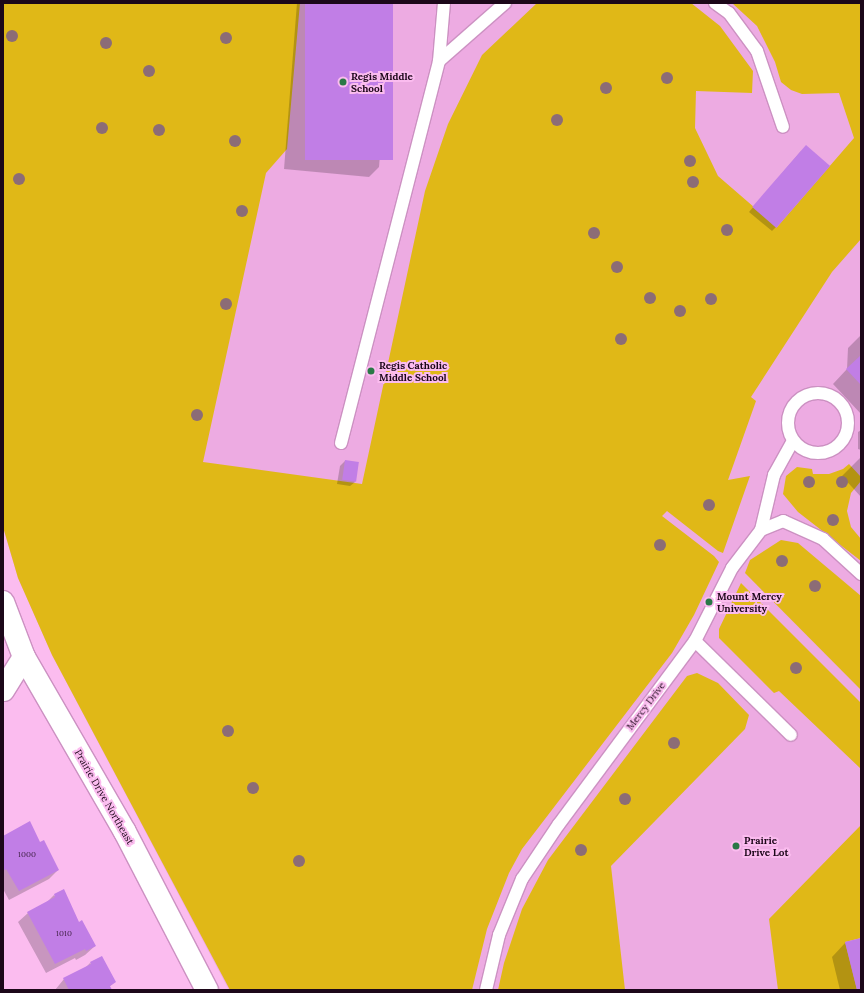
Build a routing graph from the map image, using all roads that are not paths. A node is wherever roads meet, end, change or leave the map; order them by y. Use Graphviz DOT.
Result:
graph roads {
  1 [pos="444,3"];
  2 [pos="505,3"];
  3 [pos="715,3"];
  4 [pos="439,61"];
  5 [pos="783,127"];
  6 [pos="793,441"];
  7 [pos="341,443"];
  8 [pos="761,530"];
  9 [pos="861,574"];
  10 [pos="3,602"];
  11 [pos="695,641"];
  12 [pos="24,658"];
  13 [pos="3,690"];
  14 [pos="791,735"];
  15 [pos="207,990"];
  16 [pos="486,990"];
  1 -- 4 [label="lane"];
  2 -- 4 [label="lane"];
  3 -- 5 [label="lane"];
  4 -- 7 [label="lane"];
  6 -- 6 [label="lane"];
  6 -- 8 [label="lane"];
  8 -- 9 [label="lane"];
  8 -- 11 [label="lane, Mercy Drive"];
  10 -- 12 [label="street, Prairie Drive Northeast"];
  11 -- 14 [label="lane"];
  11 -- 16 [label="lane, Mercy Drive"];
  12 -- 13 [label="street"];
  12 -- 15 [label="street, Prairie Drive Northeast"];
}
